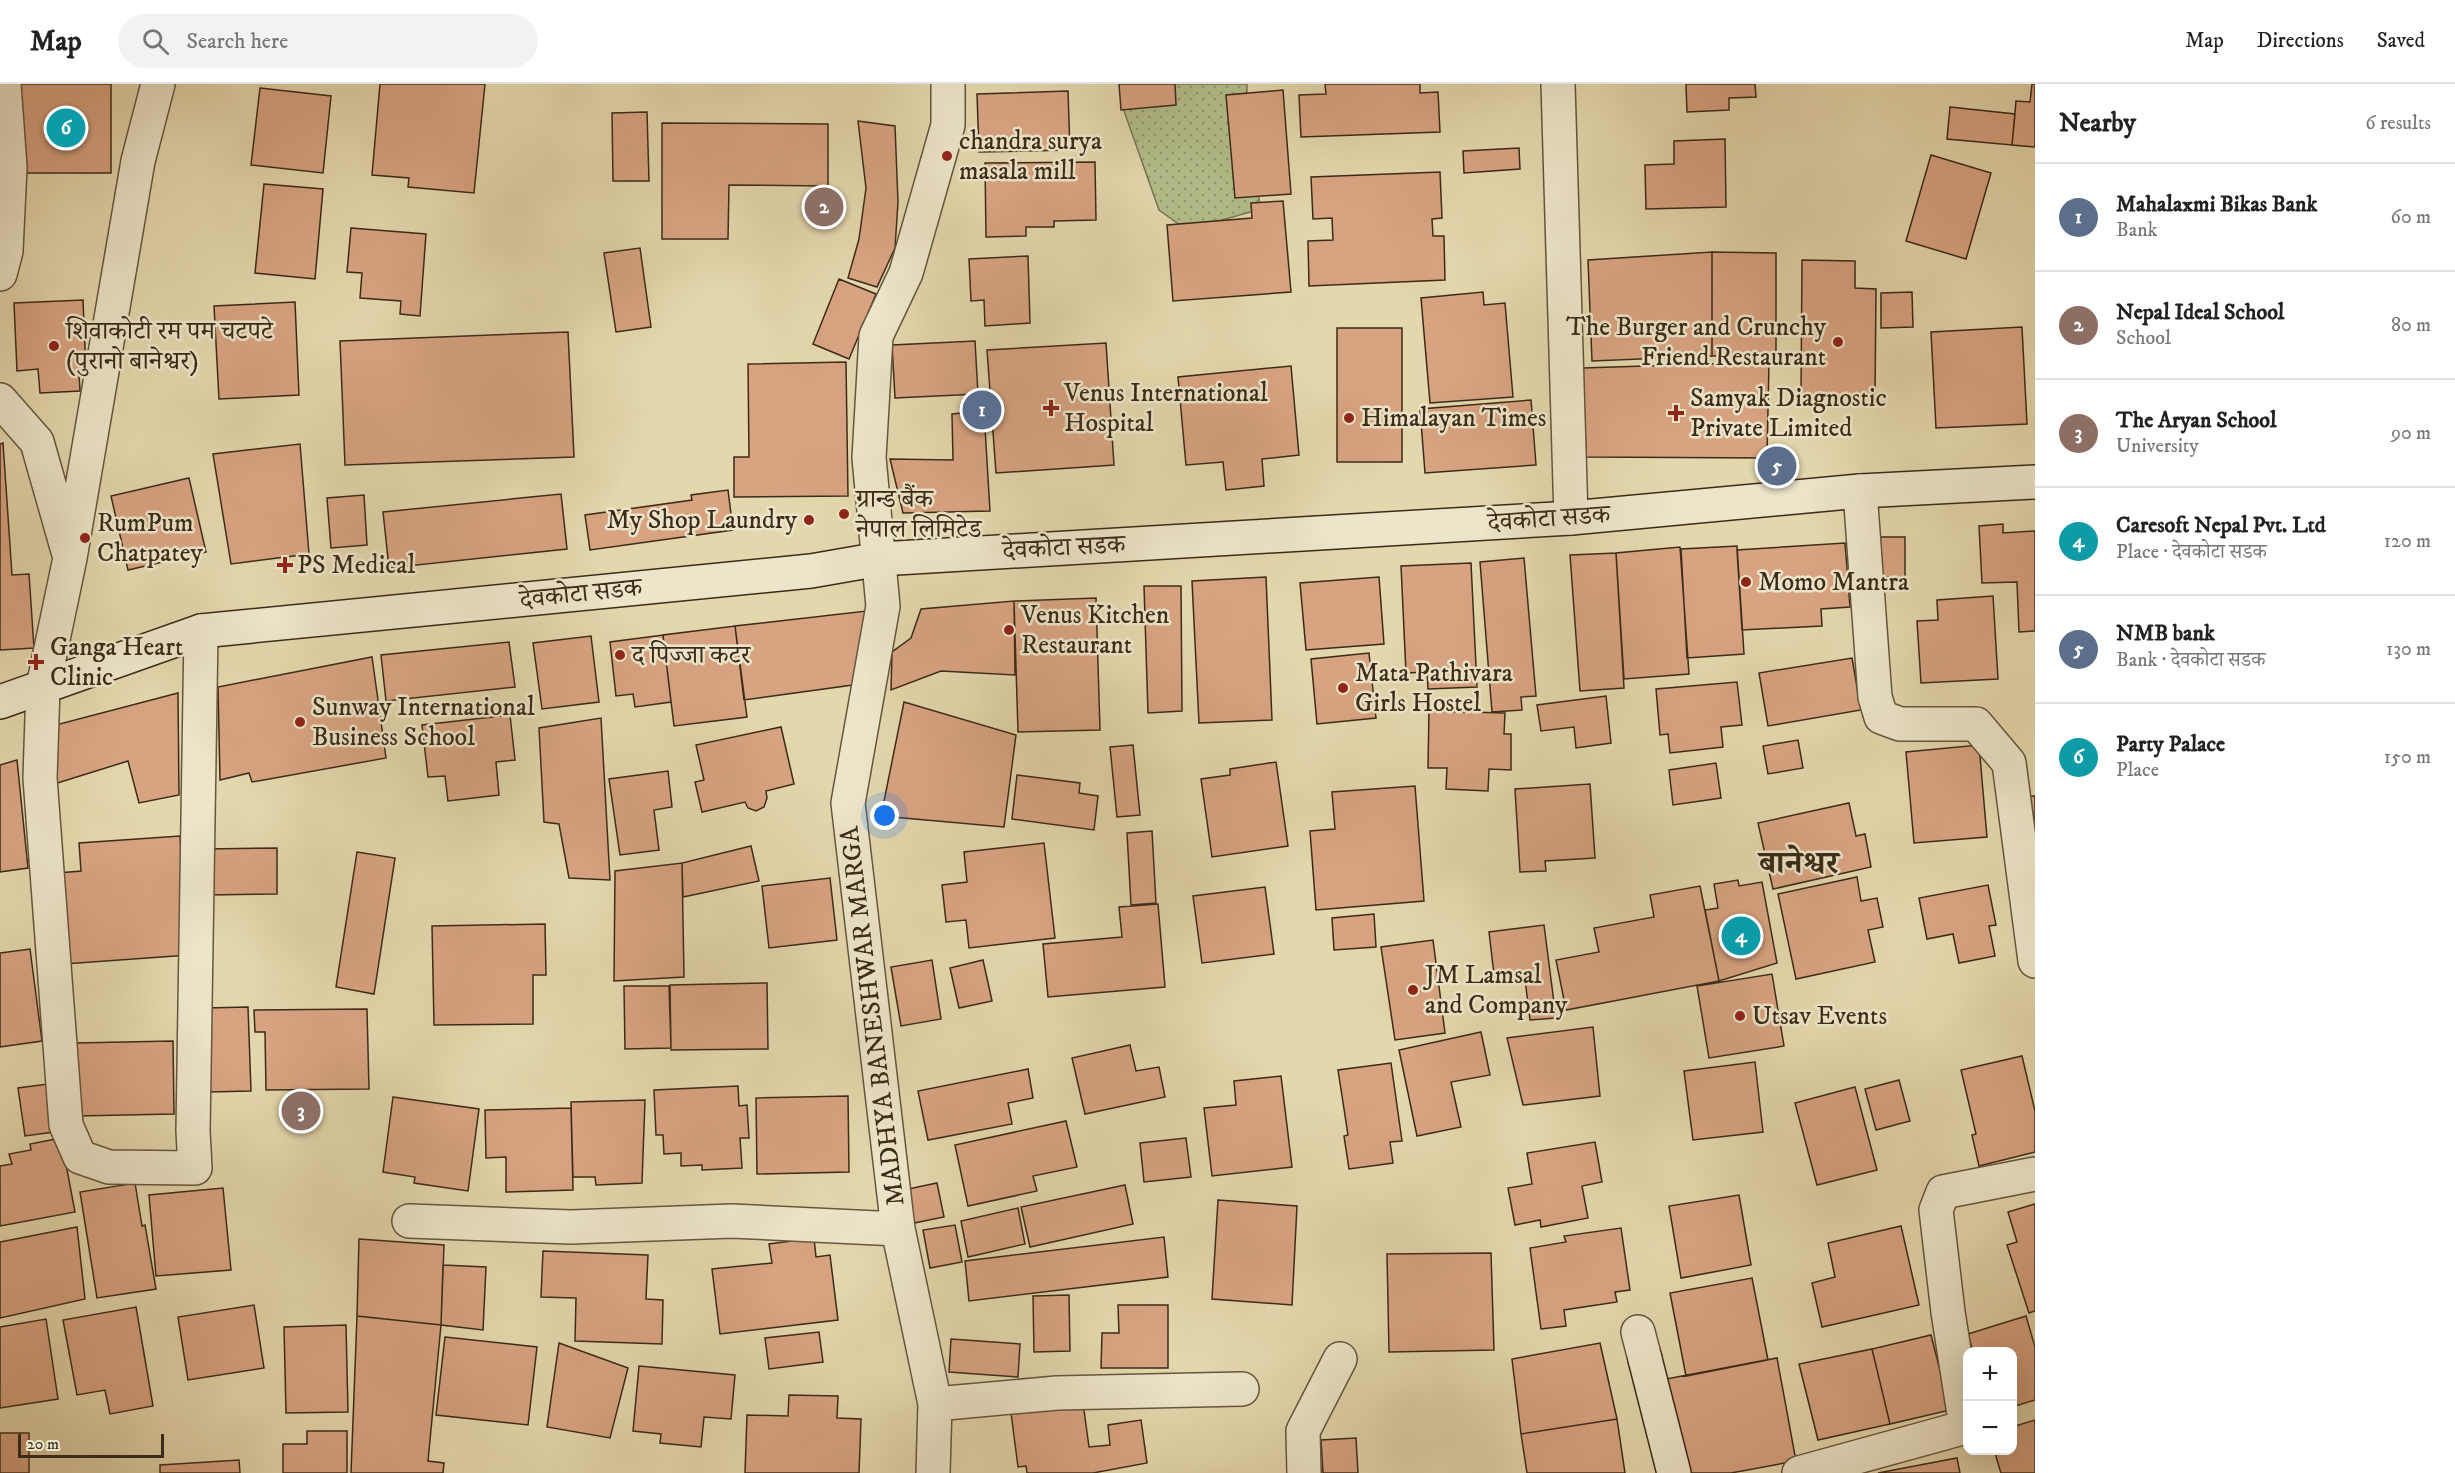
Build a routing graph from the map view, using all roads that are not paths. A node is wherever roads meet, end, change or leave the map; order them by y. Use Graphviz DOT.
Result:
graph roads {
  1 [pos="4,84"];
  2 [pos="158,84"];
  3 [pos="948,84"];
  4 [pos="1558,84"];
  5 [pos="0,274"];
  6 [pos="0,400"];
  7 [pos="2035,482"];
  8 [pos="1860,491"];
  9 [pos="1570,518"];
  10 [pos="70,558"];
  11 [pos="880,559"];
  12 [pos="201,631"];
  13 [pos="43,687"];
  14 [pos="0,702"];
  15 [pos="2035,961"];
  16 [pos="2035,1174"];
  17 [pos="409,1221"];
  18 [pos="897,1229"];
  19 [pos="1642,1346"];
  20 [pos="1340,1359"];
  21 [pos="1242,1389"];
  22 [pos="935,1404"];
  23 [pos="933,1473"];
  24 [pos="1304,1473"];
  25 [pos="1674,1473"];
  26 [pos="1799,1473"];
  1 -- 5 [label="street"];
  2 -- 10 [label="street"];
  3 -- 11 [label="street, MADHYA BANESHWAR MARGA"];
  4 -- 9 [label="street"];
  6 -- 10 [label="street"];
  7 -- 8 [label="street, देवकोटा सडक"];
  8 -- 9 [label="street, देवकोटा सडक"];
  8 -- 15 [label="street"];
  9 -- 11 [label="street, देवकोटा सडक"];
  10 -- 13 [label="street"];
  11 -- 12 [label="street, देवकोटा सडक"];
  11 -- 18 [label="street, MADHYA BANESHWAR MARGA"];
  12 -- 13 [label="street, देवकोटा सडक"];
  12 -- 13 [label="street"];
  13 -- 14 [label="street, देवकोटा सडक"];
  16 -- 26 [label="street"];
  17 -- 18 [label="street"];
  18 -- 22 [label="street, MADHYA BANESHWAR MARGA"];
  19 -- 25 [label="street"];
  20 -- 24 [label="street"];
  21 -- 22 [label="street"];
  22 -- 23 [label="street, MADHYA BANESHWAR MARGA"];
}
